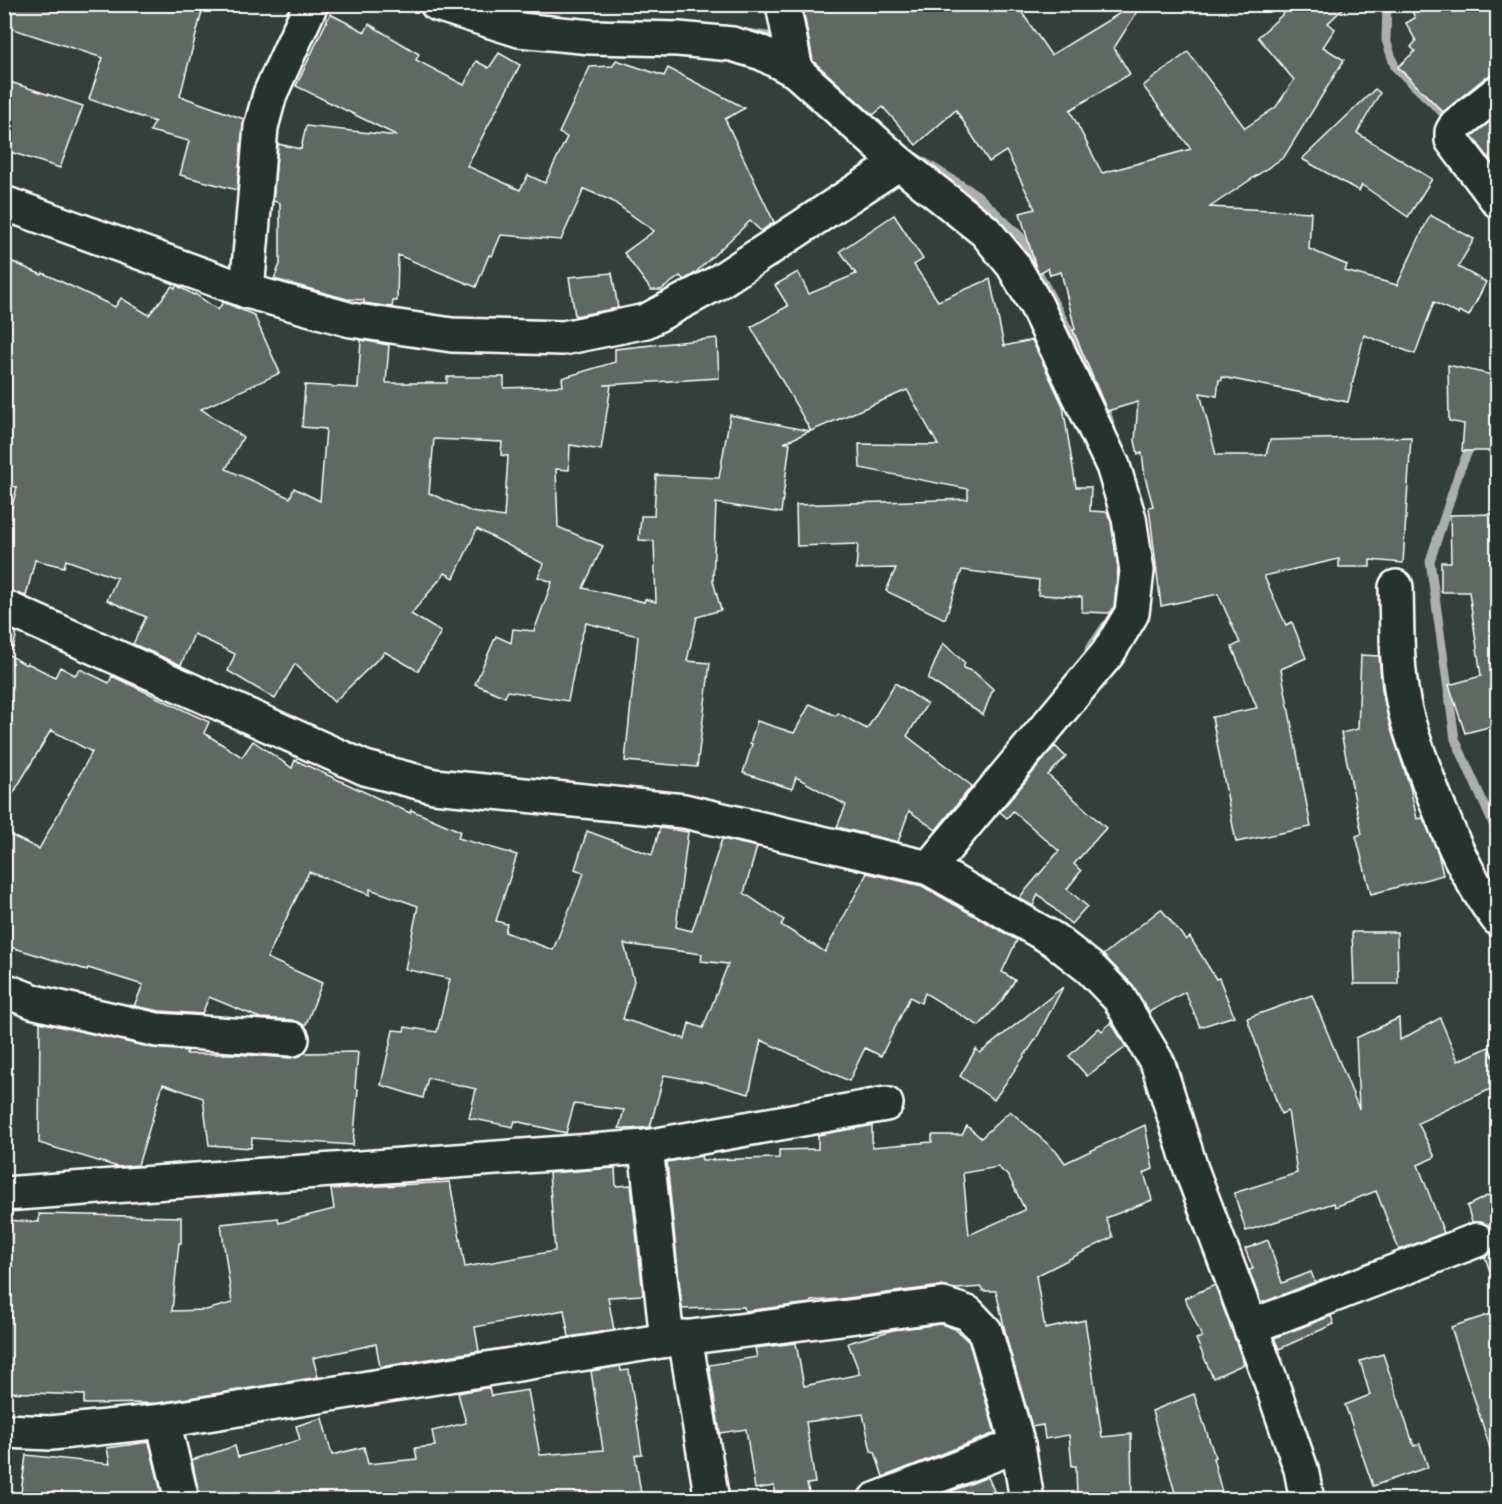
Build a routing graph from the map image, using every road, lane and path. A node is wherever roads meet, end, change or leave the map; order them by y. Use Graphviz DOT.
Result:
graph roads {
  1 [pos="311,4"];
  2 [pos="437,4"];
  3 [pos="783,4"];
  4 [pos="796,71"];
  5 [pos="1497,93"];
  6 [pos="899,163"];
  7 [pos="1497,201"];
  8 [pos="4,203"];
  9 [pos="247,291"];
  10 [pos="1396,586"];
  11 [pos="4,607"];
  12 [pos="929,868"];
  13 [pos="1497,920"];
  14 [pos="4,990"];
  15 [pos="292,1039"];
  16 [pos="886,1104"];
  17 [pos="646,1147"];
  18 [pos="4,1194"];
  19 [pos="1477,1240"];
  20 [pos="1250,1327"];
  21 [pos="676,1339"];
  22 [pos="163,1421"];
  23 [pos="4,1431"];
  24 [pos="1017,1445"];
  25 [pos="182,1500"];
  26 [pos="712,1500"];
  27 [pos="875,1500"];
  28 [pos="1027,1500"];
  29 [pos="1307,1500"];
  1 -- 9 [label="street"];
  2 -- 4 [label="street"];
  3 -- 4 [label="street"];
  4 -- 6 [label="street"];
  5 -- 7 [label="street"];
  6 -- 9 [label="street"];
  6 -- 12 [label="street"];
  8 -- 9 [label="street"];
  10 -- 13 [label="street"];
  11 -- 12 [label="street"];
  12 -- 20 [label="street"];
  14 -- 15 [label="street"];
  16 -- 17 [label="street"];
  17 -- 18 [label="street"];
  17 -- 21 [label="street"];
  19 -- 20 [label="street"];
  20 -- 29 [label="street"];
  21 -- 22 [label="street"];
  21 -- 24 [label="street"];
  21 -- 26 [label="street"];
  22 -- 23 [label="street"];
  22 -- 25 [label="street"];
  24 -- 27 [label="street"];
  24 -- 28 [label="street"];
}
